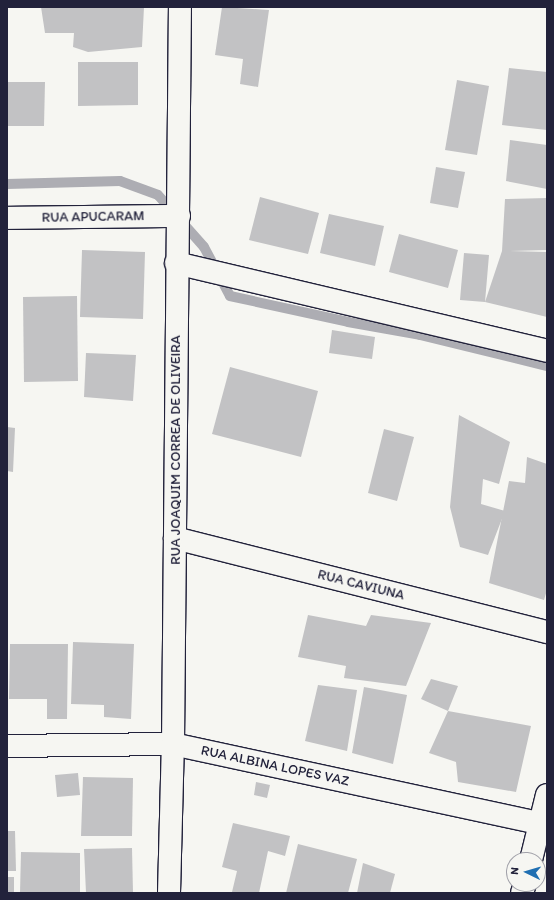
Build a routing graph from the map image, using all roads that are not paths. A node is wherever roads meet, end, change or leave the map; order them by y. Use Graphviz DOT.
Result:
graph roads {
  1 [pos="180,7"];
  2 [pos="179,216"];
  3 [pos="7,218"];
  4 [pos="176,263"];
  5 [pos="547,351"];
  6 [pos="176,538"];
  7 [pos="547,632"];
  8 [pos="173,744"];
  9 [pos="7,746"];
  10 [pos="547,795"];
  11 [pos="543,824"];
  12 [pos="534,852"];
  13 [pos="170,893"];
  1 -- 2 [label="street, RUA JOAQUIM CORREA DE OLIVEIRA"];
  2 -- 3 [label="street, RUA APUCARAM"];
  2 -- 4 [label="street, RUA JOAQUIM CORREA DE OLIVEIRA"];
  4 -- 5 [label="street"];
  4 -- 6 [label="street, RUA JOAQUIM CORREA DE OLIVEIRA"];
  6 -- 7 [label="street, RUA CAVIUNA"];
  6 -- 8 [label="street, RUA JOAQUIM CORREA DE OLIVEIRA"];
  8 -- 9 [label="street, RUA ALBINA LOPES VAZ"];
  8 -- 11 [label="street, RUA ALBINA LOPES VAZ"];
  8 -- 13 [label="street, RUA JOAQUIM CORREA DE OLIVEIRA"];
  10 -- 11 [label="street"];
  11 -- 12 [label="street"];
}
